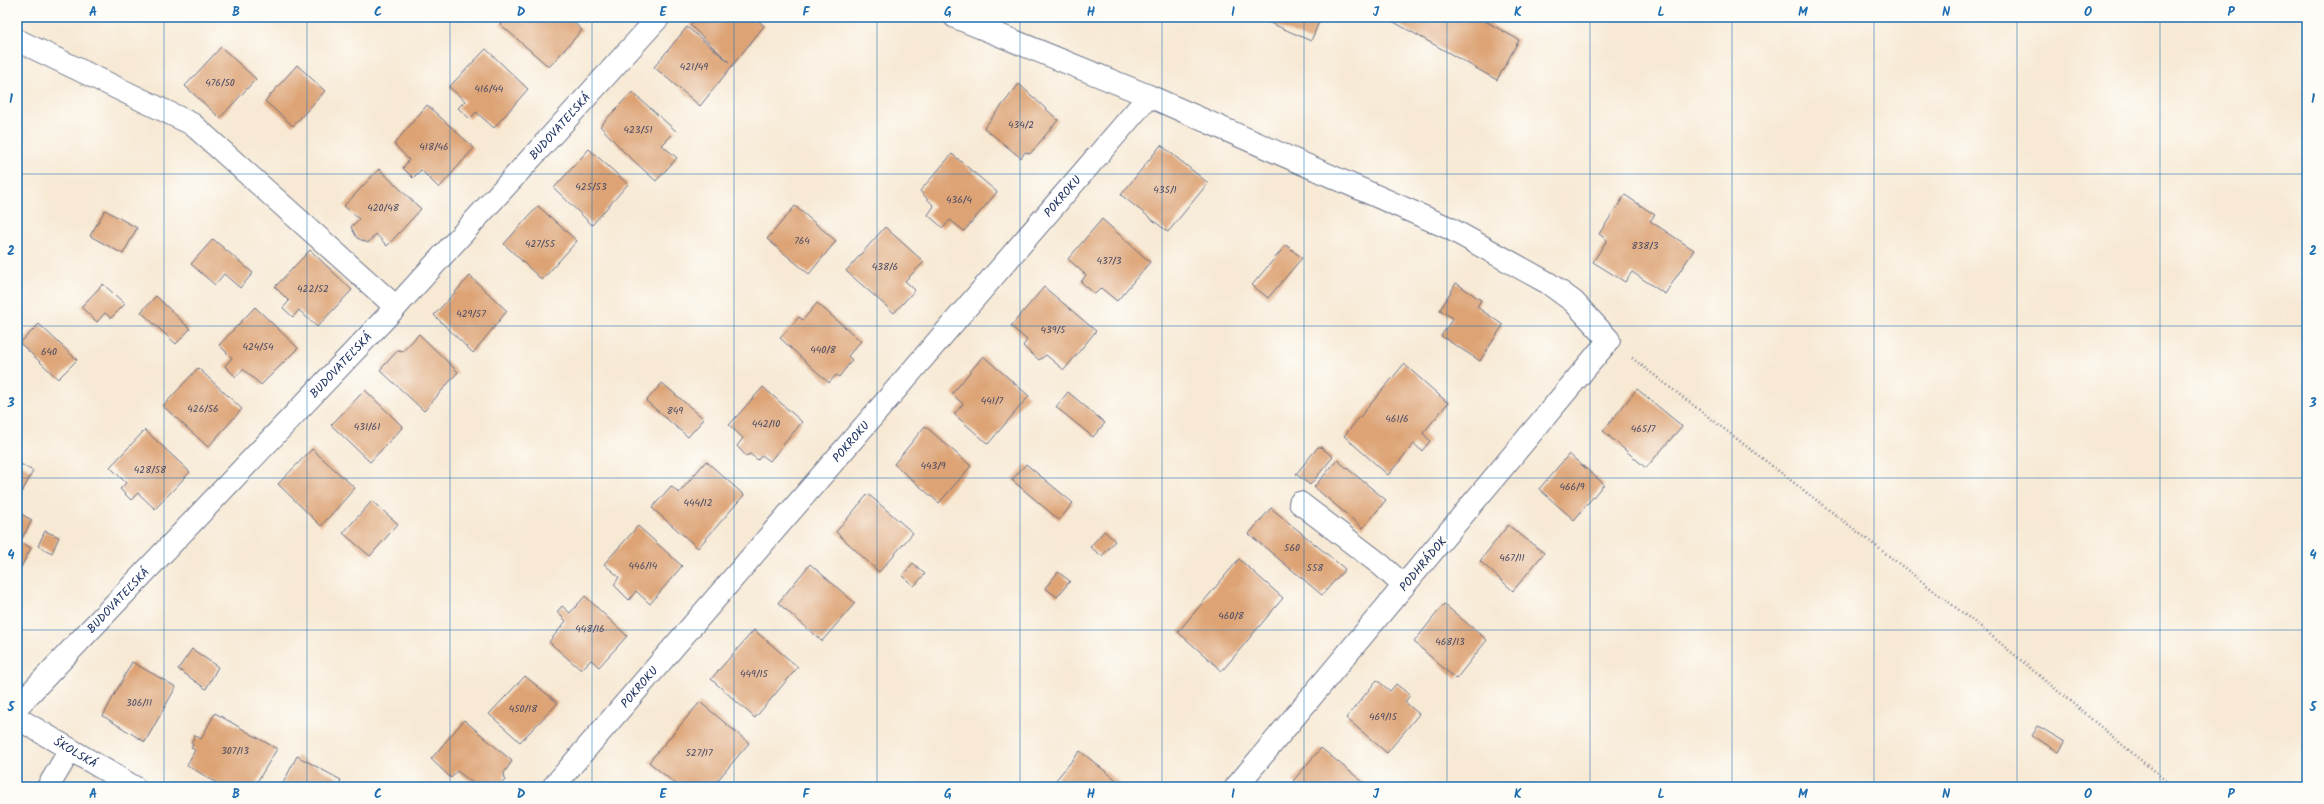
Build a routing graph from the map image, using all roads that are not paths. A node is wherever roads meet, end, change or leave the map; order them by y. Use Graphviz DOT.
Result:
graph roads {
  1 [pos="659,17"];
  2 [pos="955,17"];
  3 [pos="17,40"];
  4 [pos="1149,96"];
  5 [pos="396,307"];
  6 [pos="1300,503"];
  7 [pos="1404,586"];
  8 [pos="17,707"];
  9 [pos="17,718"];
  10 [pos="70,750"];
  11 [pos="48,787"];
  12 [pos="134,787"];
  13 [pos="553,787"];
  14 [pos="1236,787"];
  1 -- 5 [label="street, BUDOVATEĽSKÁ"];
  2 -- 4 [label="street"];
  3 -- 5 [label="street"];
  4 -- 7 [label="street, PODHRÁDOK"];
  4 -- 13 [label="street, POKROKU"];
  5 -- 8 [label="street, BUDOVATEĽSKÁ"];
  6 -- 7 [label="street"];
  7 -- 14 [label="street, PODHRÁDOK"];
  9 -- 10 [label="street, ŠKOLSKÁ"];
  10 -- 11 [label="street"];
  10 -- 12 [label="street, ŠKOLSKÁ"];
}
